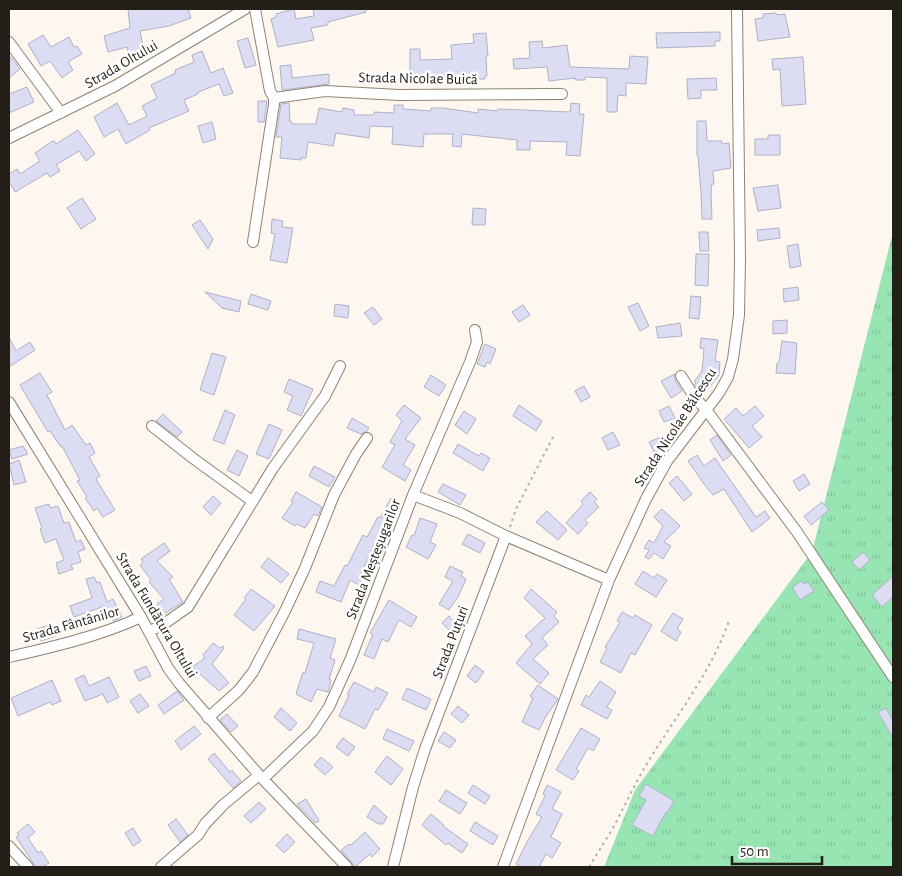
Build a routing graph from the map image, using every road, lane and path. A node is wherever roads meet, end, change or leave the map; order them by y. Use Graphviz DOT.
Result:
graph roads {
  1 [pos="245,9"];
  2 [pos="255,9"];
  3 [pos="738,9"];
  4 [pos="9,42"];
  5 [pos="562,94"];
  6 [pos="274,98"];
  7 [pos="61,113"];
  8 [pos="9,138"];
  9 [pos="253,242"];
  10 [pos="475,330"];
  11 [pos="340,366"];
  12 [pos="681,376"];
  13 [pos="9,402"];
  14 [pos="707,411"];
  15 [pos="152,426"];
  16 [pos="554,435"];
  17 [pos="367,438"];
  18 [pos="413,495"];
  19 [pos="252,501"];
  20 [pos="506,536"];
  21 [pos="609,580"];
  22 [pos="141,618"];
  23 [pos="730,621"];
  24 [pos="149,630"];
  25 [pos="9,657"];
  26 [pos="893,677"];
  27 [pos="208,718"];
  28 [pos="261,777"];
  29 [pos="9,846"];
  30 [pos="28,867"];
  31 [pos="161,867"];
  32 [pos="347,867"];
  33 [pos="393,867"];
  34 [pos="504,867"];
  35 [pos="590,867"];
  1 -- 7 [label="street, Strada Oltului"];
  2 -- 6 [label="street"];
  3 -- 14 [label="street, Strada Nicolae Bălcescu"];
  4 -- 7 [label="street"];
  5 -- 6 [label="street, Strada Nicolae Buică"];
  6 -- 9 [label="street"];
  7 -- 8 [label="street, Strada Oltului"];
  10 -- 18 [label="street, Strada Meșteșugarilor"];
  11 -- 19 [label="street"];
  12 -- 14 [label="street"];
  13 -- 22 [label="street, Strada Fundătura Oltului"];
  14 -- 21 [label="street, Strada Nicolae Bălcescu"];
  14 -- 26 [label="street"];
  15 -- 19 [label="street"];
  16 -- 20 [label="path"];
  17 -- 27 [label="street"];
  18 -- 20 [label="street"];
  18 -- 28 [label="street, Strada Meșteșugarilor"];
  19 -- 24 [label="street"];
  20 -- 21 [label="street"];
  20 -- 33 [label="street, Strada Puțuri"];
  21 -- 34 [label="street, Strada Nicolae Bălcescu"];
  22 -- 24 [label="street, Strada Fundătura Oltului"];
  22 -- 25 [label="street, Strada Fântânilor"];
  23 -- 35 [label="path"];
  24 -- 27 [label="street, Strada Fundătura Oltului"];
  27 -- 28 [label="street, Strada Fundătura Oltului"];
  28 -- 31 [label="street, Strada Meșteșugarilor"];
  28 -- 32 [label="street, Strada Fundătura Oltului"];
  29 -- 30 [label="street"];
}
